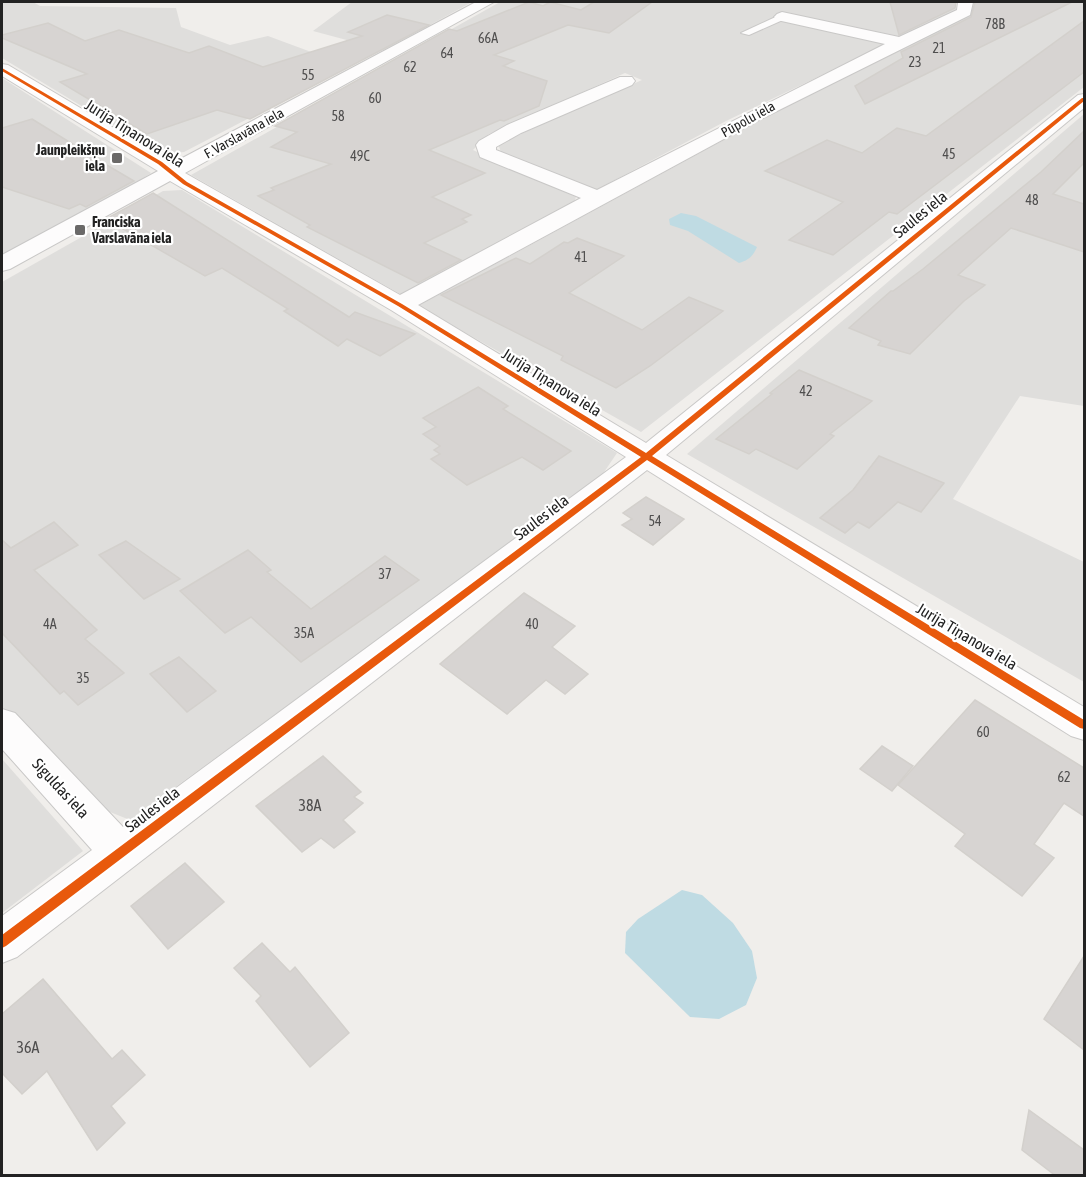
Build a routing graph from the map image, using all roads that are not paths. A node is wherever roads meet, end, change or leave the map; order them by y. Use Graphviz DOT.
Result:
graph roads {
  1 [pos="486,2"];
  2 [pos="965,2"];
  3 [pos="782,17"];
  4 [pos="746,33"];
  5 [pos="899,42"];
  6 [pos="2,69"];
  7 [pos="626,81"];
  8 [pos="1084,99"];
  9 [pos="173,172"];
  10 [pos="597,197"];
  11 [pos="2,264"];
  12 [pos="400,305"];
  13 [pos="646,457"];
  14 [pos="2,724"];
  15 [pos="1084,725"];
  16 [pos="120,852"];
  17 [pos="2,942"];
  1 -- 9 [label="street, F. Varslavāna iela"];
  2 -- 5 [label="street, Pūpolu iela"];
  3 -- 4 [label="lane"];
  3 -- 5 [label="street"];
  5 -- 10 [label="street, Pūpolu iela"];
  6 -- 9 [label="street, Jurija Tiņanova iela"];
  7 -- 10 [label="street"];
  8 -- 13 [label="street, Saules iela"];
  9 -- 11 [label="street, F. Varslavāna iela"];
  9 -- 12 [label="street, Jurija Tiņanova iela"];
  10 -- 12 [label="street, Pūpolu iela"];
  12 -- 13 [label="street, Jurija Tiņanova iela"];
  13 -- 15 [label="street, Jurija Tiņanova iela"];
  13 -- 16 [label="street, Saules iela"];
  14 -- 16 [label="street, Siguldas iela"];
  16 -- 17 [label="street, Saules iela"];
}
